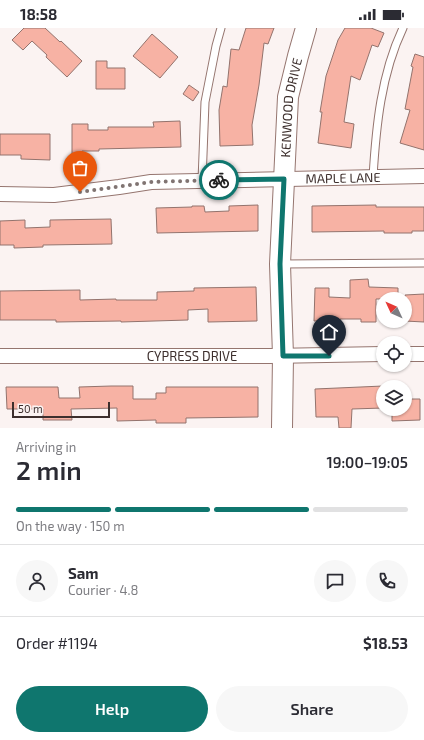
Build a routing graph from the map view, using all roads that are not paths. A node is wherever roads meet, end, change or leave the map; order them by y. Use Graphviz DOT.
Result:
graph roads {
  1 [pos="221,28"];
  2 [pos="306,28"];
  3 [pos="403,28"];
  4 [pos="424,176"];
  5 [pos="373,177"];
  6 [pos="284,179"];
  7 [pos="202,180"];
  8 [pos="0,194"];
  9 [pos="424,263"];
  10 [pos="280,264"];
  11 [pos="376,354"];
  12 [pos="412,354"];
  13 [pos="424,354"];
  14 [pos="0,356"];
  15 [pos="283,356"];
  16 [pos="282,428"];
  1 -- 7 [label="lane"];
  2 -- 6 [label="street, KENWOOD DRIVE"];
  3 -- 5 [label="lane"];
  4 -- 5 [label="street, MAPLE LANE"];
  5 -- 6 [label="street, MAPLE LANE"];
  6 -- 7 [label="street, MAPLE LANE"];
  6 -- 10 [label="street, KENWOOD DRIVE"];
  7 -- 8 [label="street, MAPLE LANE"];
  9 -- 10 [label="lane"];
  10 -- 15 [label="street, KENWOOD DRIVE"];
  11 -- 15 [label="street, CYPRESS DRIVE"];
  12 -- 13 [label="street"];
  14 -- 15 [label="street, CYPRESS DRIVE"];
  15 -- 16 [label="street, KENWOOD DRIVE"];
}
